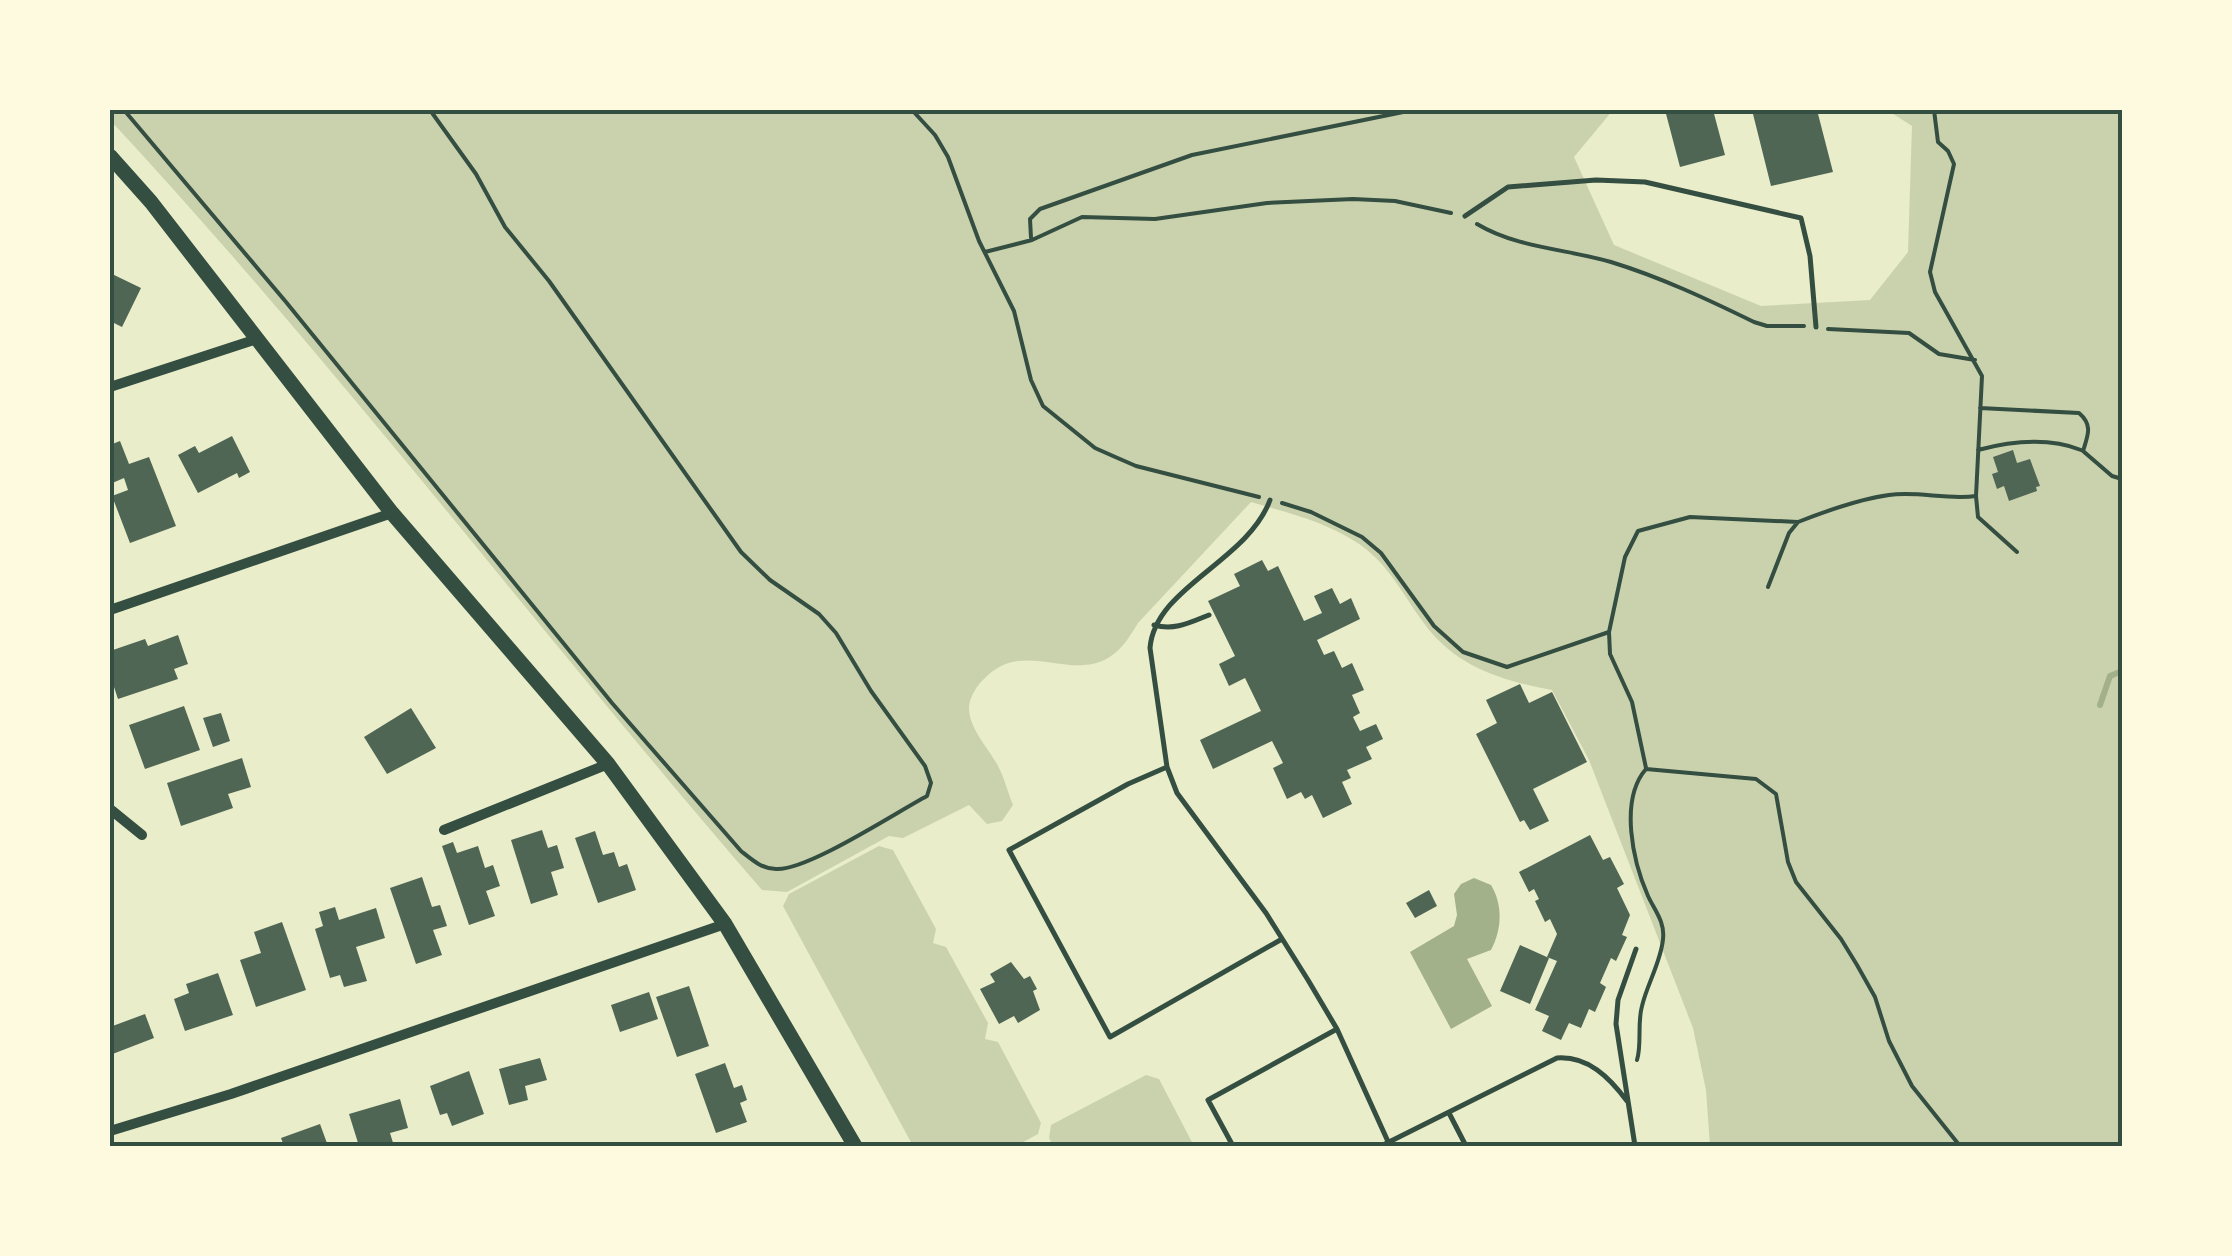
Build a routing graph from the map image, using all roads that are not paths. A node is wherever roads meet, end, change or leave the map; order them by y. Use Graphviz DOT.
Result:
graph roads {
  1 [pos="110,156"];
  2 [pos="1464,216"];
  3 [pos="1816,326"];
  4 [pos="257,339"];
  5 [pos="110,388"];
  6 [pos="1270,500"];
  7 [pos="392,513"];
  8 [pos="110,610"];
  9 [pos="1210,615"];
  10 [pos="1154,626"];
  11 [pos="608,764"];
  12 [pos="1167,768"];
  13 [pos="110,808"];
  14 [pos="444,830"];
  15 [pos="142,835"];
  16 [pos="725,924"];
  17 [pos="1282,938"];
  18 [pos="1636,949"];
  19 [pos="1337,1030"];
  20 [pos="1627,1101"];
  21 [pos="1449,1113"];
  22 [pos="110,1131"];
  23 [pos="1390,1144"];
  24 [pos="855,1146"];
  25 [pos="1233,1146"];
  26 [pos="1381,1146"];
  27 [pos="1466,1146"];
  28 [pos="1635,1146"];
  1 -- 4 [label="main road"];
  2 -- 3 [label="lane"];
  4 -- 5 [label="street"];
  4 -- 7 [label="main road"];
  6 -- 10 [label="lane"];
  7 -- 8 [label="street"];
  7 -- 11 [label="main road"];
  9 -- 10 [label="lane"];
  10 -- 12 [label="lane"];
  11 -- 14 [label="street"];
  11 -- 16 [label="main road"];
  12 -- 17 [label="lane"];
  12 -- 17 [label="lane"];
  13 -- 15 [label="street"];
  16 -- 22 [label="street"];
  16 -- 24 [label="main road"];
  17 -- 19 [label="lane"];
  18 -- 20 [label="lane"];
  19 -- 23 [label="lane"];
  19 -- 25 [label="lane"];
  20 -- 21 [label="lane"];
  20 -- 28 [label="lane"];
  21 -- 23 [label="lane"];
  21 -- 27 [label="lane"];
  23 -- 26 [label="lane"];
}
